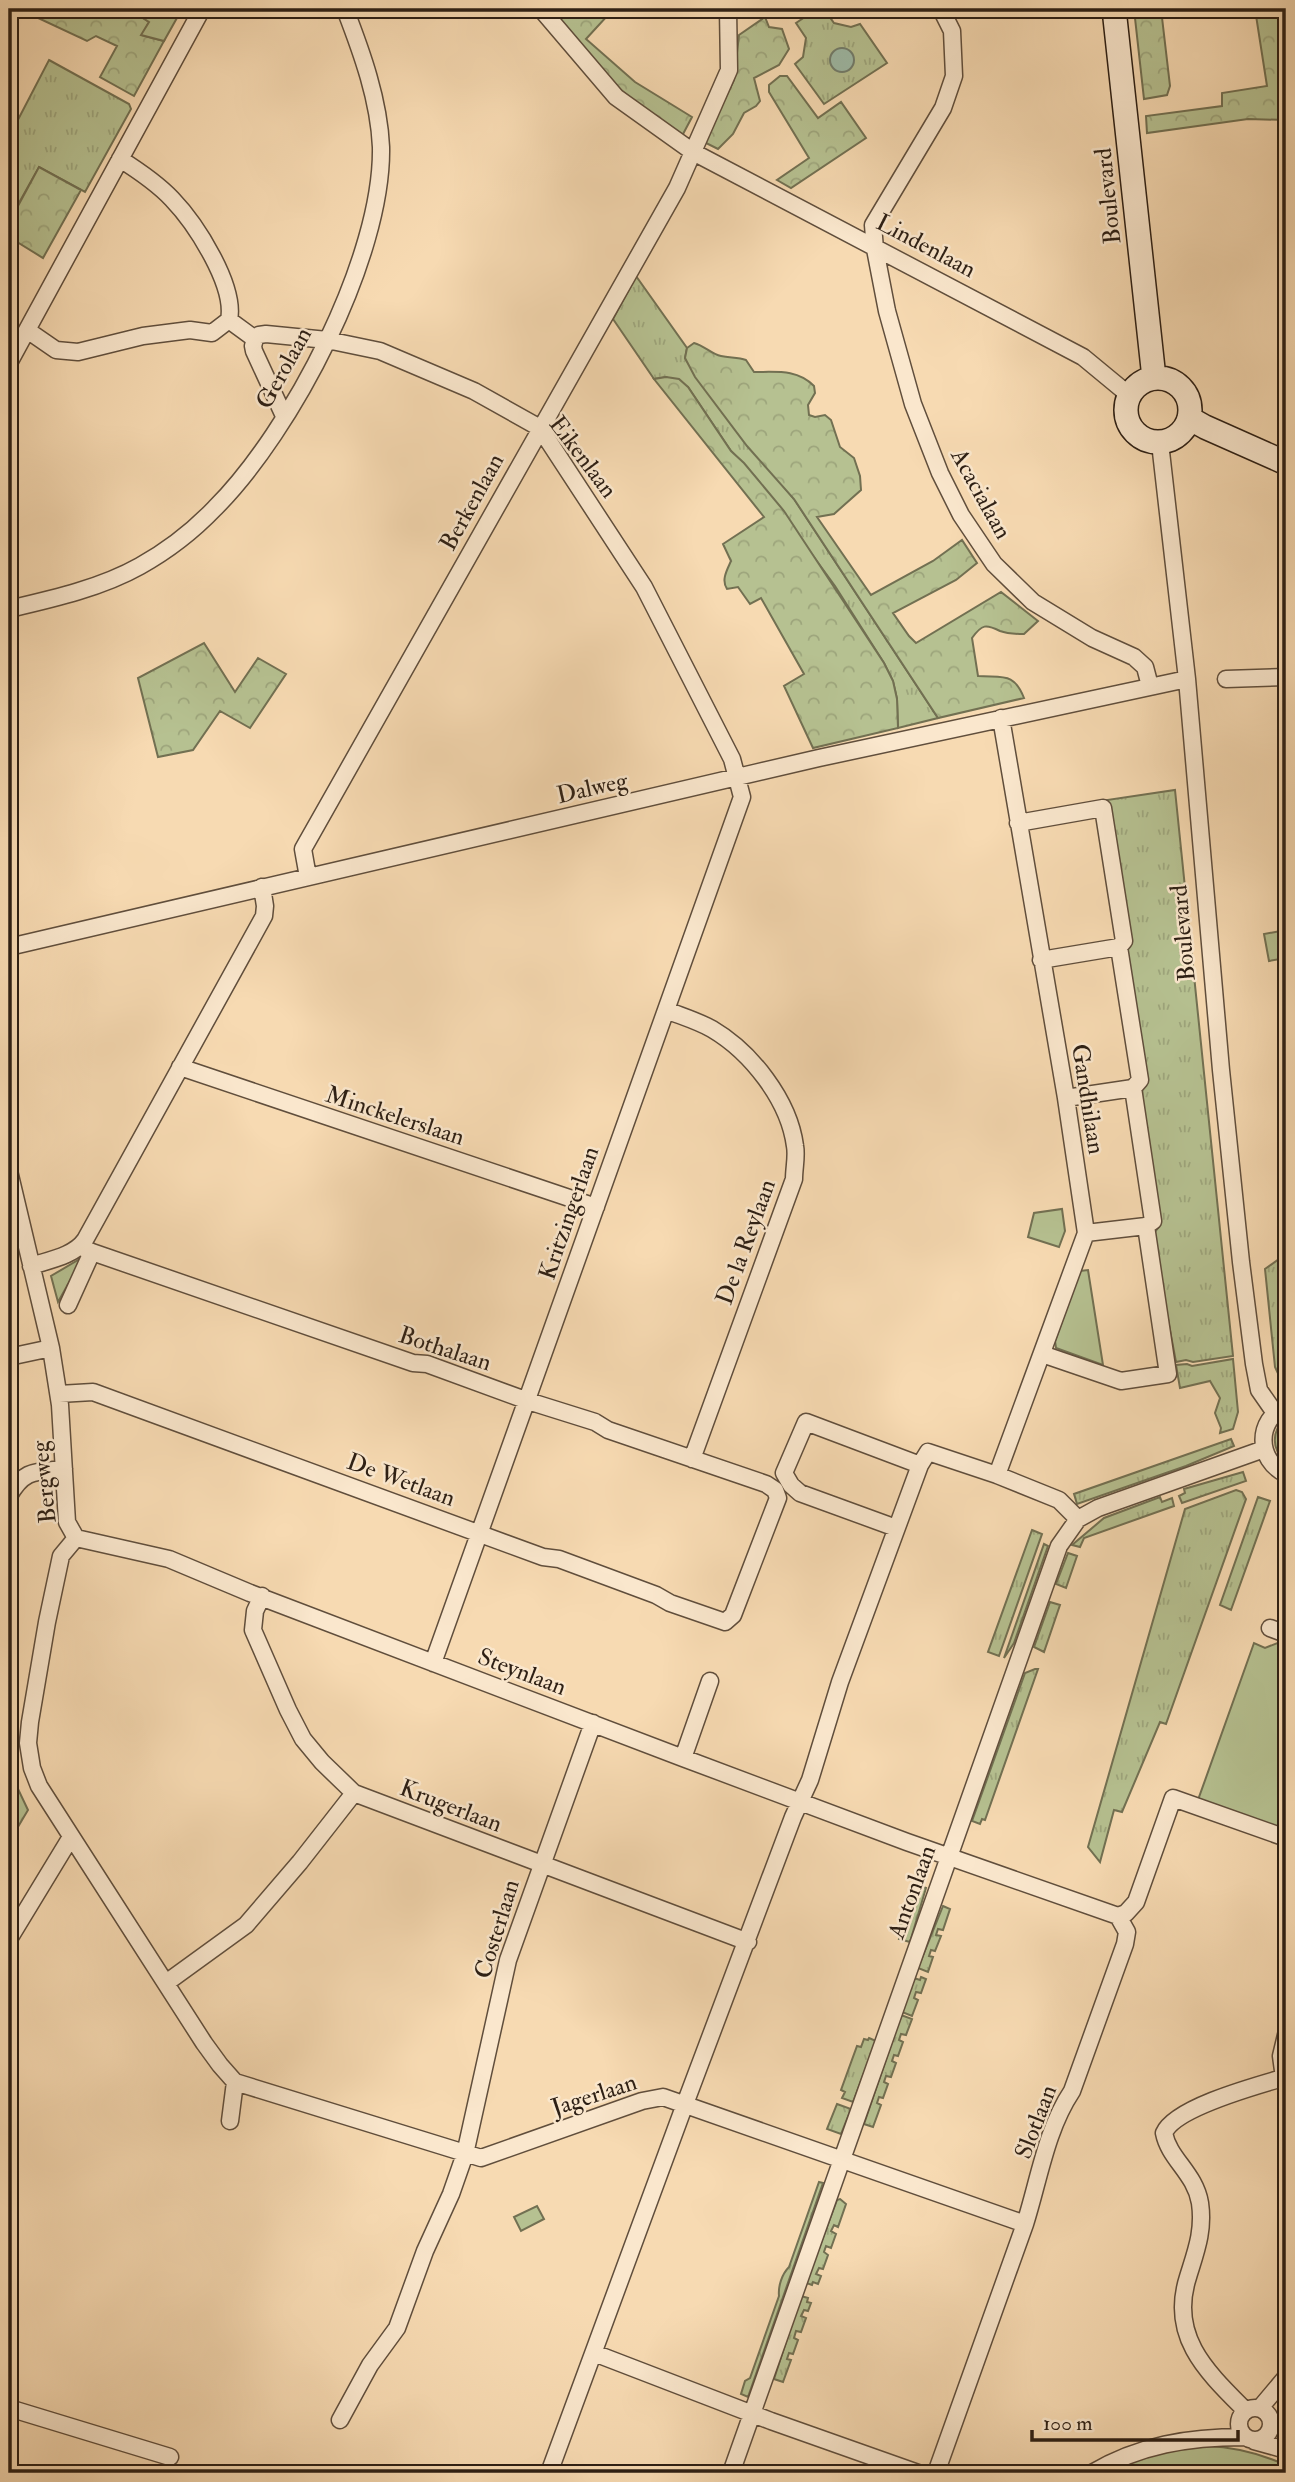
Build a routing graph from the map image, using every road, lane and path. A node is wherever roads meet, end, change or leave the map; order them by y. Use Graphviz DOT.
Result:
graph roads {
  1 [pos="202,9"];
  2 [pos="345,9"];
  3 [pos="541,9"];
  4 [pos="728,9"];
  5 [pos="941,9"];
  6 [pos="1114,9"];
  7 [pos="693,152"];
  8 [pos="120,159"];
  9 [pos="875,249"];
  10 [pos="229,320"];
  11 [pos="27,330"];
  12 [pos="255,340"];
  13 [pos="327,340"];
  14 [pos="9,363"];
  15 [pos="1154,378"];
  16 [pos="1129,395"];
  17 [pos="284,416"];
  18 [pos="1189,418"];
  19 [pos="540,428"];
  20 [pos="1160,443"];
  21 [pos="1286,463"];
  22 [pos="9,609"];
  23 [pos="1286,677"];
  24 [pos="1187,679"];
  25 [pos="1226,679"];
  26 [pos="1150,686"];
  27 [pos="1001,718"];
  28 [pos="738,778"];
  29 [pos="1018,822"];
  30 [pos="308,877"];
  31 [pos="262,887"];
  32 [pos="9,947"];
  33 [pos="1119,947"];
  34 [pos="1041,960"];
  35 [pos="666,1010"];
  36 [pos="180,1067"];
  37 [pos="1133,1088"];
  38 [pos="1066,1098"];
  39 [pos="9,1171"];
  40 [pos="596,1207"];
  41 [pos="1146,1226"];
  42 [pos="1086,1233"];
  43 [pos="86,1249"];
  44 [pos="31,1266"];
  45 [pos="68,1306"];
  46 [pos="51,1348"];
  47 [pos="1042,1354"];
  48 [pos="9,1357"];
  49 [pos="59,1394"];
  50 [pos="528,1401"];
  51 [pos="1281,1409"];
  52 [pos="1264,1449"];
  53 [pos="692,1458"];
  54 [pos="920,1465"];
  55 [pos="64,1469"];
  56 [pos="1286,1474"];
  57 [pos="997,1475"];
  58 [pos="9,1496"];
  59 [pos="1078,1519"];
  60 [pos="896,1528"];
  61 [pos="479,1533"];
  62 [pos="76,1538"];
  63 [pos="262,1596"];
  64 [pos="724,1622"];
  65 [pos="1270,1628"];
  66 [pos="1286,1634"];
  67 [pos="433,1663"];
  68 [pos="710,1681"];
  69 [pos="593,1724"];
  70 [pos="683,1758"];
  71 [pos="354,1793"];
  72 [pos="800,1802"];
  73 [pos="71,1837"];
  74 [pos="1286,1838"];
  75 [pos="949,1856"];
  76 [pos="541,1865"];
  77 [pos="1118,1916"];
  78 [pos="9,1939"];
  79 [pos="748,1942"];
  80 [pos="166,1983"];
  81 [pos="1286,2035"];
  82 [pos="1285,2077"];
  83 [pos="235,2082"];
  84 [pos="685,2104"];
  85 [pos="230,2121"];
  86 [pos="465,2154"];
  87 [pos="843,2160"];
  88 [pos="1025,2224"];
  89 [pos="594,2353"];
  90 [pos="1286,2377"];
  91 [pos="9,2407"];
  92 [pos="752,2413"];
  93 [pos="1259,2413"];
  94 [pos="340,2420"];
  95 [pos="1249,2439"];
  96 [pos="1286,2448"];
  97 [pos="170,2457"];
  98 [pos="549,2473"];
  99 [pos="731,2473"];
  100 [pos="918,2473"];
  101 [pos="936,2473"];
  102 [pos="1092,2473"];
  1 -- 8 [label="street"];
  2 -- 13 [label="street, Gerolaan"];
  3 -- 7 [label="street, Lindenlaan"];
  4 -- 7 [label="street, Berkenlaan"];
  5 -- 9 [label="street, Acacialaan"];
  6 -- 15 [label="street, Boulevard"];
  7 -- 9 [label="street, Lindenlaan"];
  7 -- 19 [label="street, Berkenlaan"];
  8 -- 10 [label="street"];
  8 -- 11 [label="street"];
  9 -- 16 [label="street, Lindenlaan"];
  9 -- 26 [label="street, Acacialaan"];
  10 -- 11 [label="street"];
  10 -- 12 [label="street"];
  11 -- 14 [label="street"];
  12 -- 13 [label="street, Eikenlaan"];
  12 -- 17 [label="street"];
  13 -- 17 [label="street, Gerolaan"];
  13 -- 19 [label="street, Eikenlaan"];
  15 -- 16 [label="street"];
  15 -- 18 [label="street"];
  16 -- 20 [label="street"];
  17 -- 22 [label="street, Gerolaan"];
  18 -- 20 [label="street"];
  18 -- 21 [label="street"];
  19 -- 28 [label="street, Eikenlaan"];
  19 -- 30 [label="street, Berkenlaan"];
  20 -- 24 [label="street, Boulevard"];
  23 -- 25 [label="street"];
  24 -- 26 [label="street, Dalweg"];
  24 -- 51 [label="street, Boulevard"];
  26 -- 27 [label="street, Dalweg"];
  27 -- 28 [label="street, Dalweg"];
  27 -- 29 [label="street, Gandhilaan"];
  28 -- 30 [label="street, Dalweg"];
  28 -- 35 [label="street, Kritzingerlaan"];
  29 -- 33 [label="street"];
  29 -- 34 [label="street, Gandhilaan"];
  30 -- 31 [label="street, Dalweg"];
  31 -- 32 [label="street, Dalweg"];
  31 -- 36 [label="street"];
  33 -- 34 [label="street"];
  33 -- 37 [label="street"];
  34 -- 38 [label="street, Gandhilaan"];
  35 -- 40 [label="street, Kritzingerlaan"];
  35 -- 53 [label="street, De la Reylaan"];
  36 -- 40 [label="street, Minckelerslaan"];
  36 -- 43 [label="street"];
  37 -- 38 [label="street"];
  37 -- 41 [label="street"];
  38 -- 42 [label="street, Gandhilaan"];
  39 -- 44 [label="street, Bergweg"];
  40 -- 50 [label="street, Kritzingerlaan"];
  41 -- 42 [label="street"];
  41 -- 47 [label="street"];
  42 -- 47 [label="street, Gandhilaan"];
  43 -- 44 [label="street"];
  43 -- 45 [label="street"];
  43 -- 50 [label="street, Bothalaan"];
  44 -- 46 [label="street, Bergweg"];
  46 -- 48 [label="street"];
  46 -- 49 [label="street, Bergweg"];
  47 -- 57 [label="street, Gandhilaan"];
  49 -- 55 [label="street, Bergweg"];
  49 -- 61 [label="street, De Wetlaan"];
  50 -- 53 [label="street, Bothalaan"];
  50 -- 61 [label="street, Kritzingerlaan"];
  51 -- 52 [label="street"];
  52 -- 56 [label="street"];
  52 -- 59 [label="street"];
  53 -- 64 [label="street, Bothalaan"];
  54 -- 57 [label="street"];
  54 -- 60 [label="street"];
  54 -- 60 [label="street"];
  55 -- 58 [label="street"];
  55 -- 62 [label="street, Bergweg"];
  57 -- 59 [label="street"];
  59 -- 75 [label="street, Antonlaan"];
  60 -- 72 [label="street"];
  61 -- 64 [label="street, De Wetlaan"];
  61 -- 67 [label="street, Kritzingerlaan"];
  62 -- 63 [label="street, Steynlaan"];
  62 -- 73 [label="street, Bergweg"];
  63 -- 67 [label="street, Steynlaan"];
  63 -- 71 [label="street, Krugerlaan"];
  65 -- 66 [label="street"];
  67 -- 69 [label="street, Steynlaan"];
  68 -- 70 [label="street"];
  69 -- 70 [label="street, Steynlaan"];
  69 -- 76 [label="street, Costerlaan"];
  70 -- 72 [label="street, Steynlaan"];
  71 -- 76 [label="street, Krugerlaan"];
  71 -- 80 [label="street"];
  72 -- 75 [label="street, Steynlaan"];
  72 -- 79 [label="street"];
  73 -- 78 [label="street"];
  73 -- 80 [label="street, Bergweg"];
  74 -- 77 [label="street"];
  75 -- 77 [label="street, Steynlaan"];
  75 -- 87 [label="street, Antonlaan"];
  76 -- 79 [label="street, Krugerlaan"];
  76 -- 86 [label="street, Costerlaan"];
  77 -- 88 [label="street, Slotlaan"];
  79 -- 84 [label="street"];
  80 -- 83 [label="street, Bergweg"];
  81 -- 82 [label="street"];
  82 -- 93 [label="street"];
  83 -- 85 [label="street"];
  83 -- 86 [label="street, Jagerlaan"];
  84 -- 86 [label="street, Jagerlaan"];
  84 -- 87 [label="street, Jagerlaan"];
  84 -- 89 [label="street"];
  86 -- 94 [label="street, Costerlaan"];
  87 -- 88 [label="street, Jagerlaan"];
  87 -- 92 [label="street, Antonlaan"];
  88 -- 101 [label="street, Slotlaan"];
  89 -- 92 [label="street"];
  89 -- 98 [label="street"];
  90 -- 93 [label="street"];
  91 -- 97 [label="street"];
  92 -- 99 [label="street, Antonlaan"];
  92 -- 100 [label="street"];
  93 -- 95 [label="street"];
  93 -- 95 [label="street"];
  93 -- 96 [label="street"];
  95 -- 96 [label="street"];
  95 -- 102 [label="street"];
}
